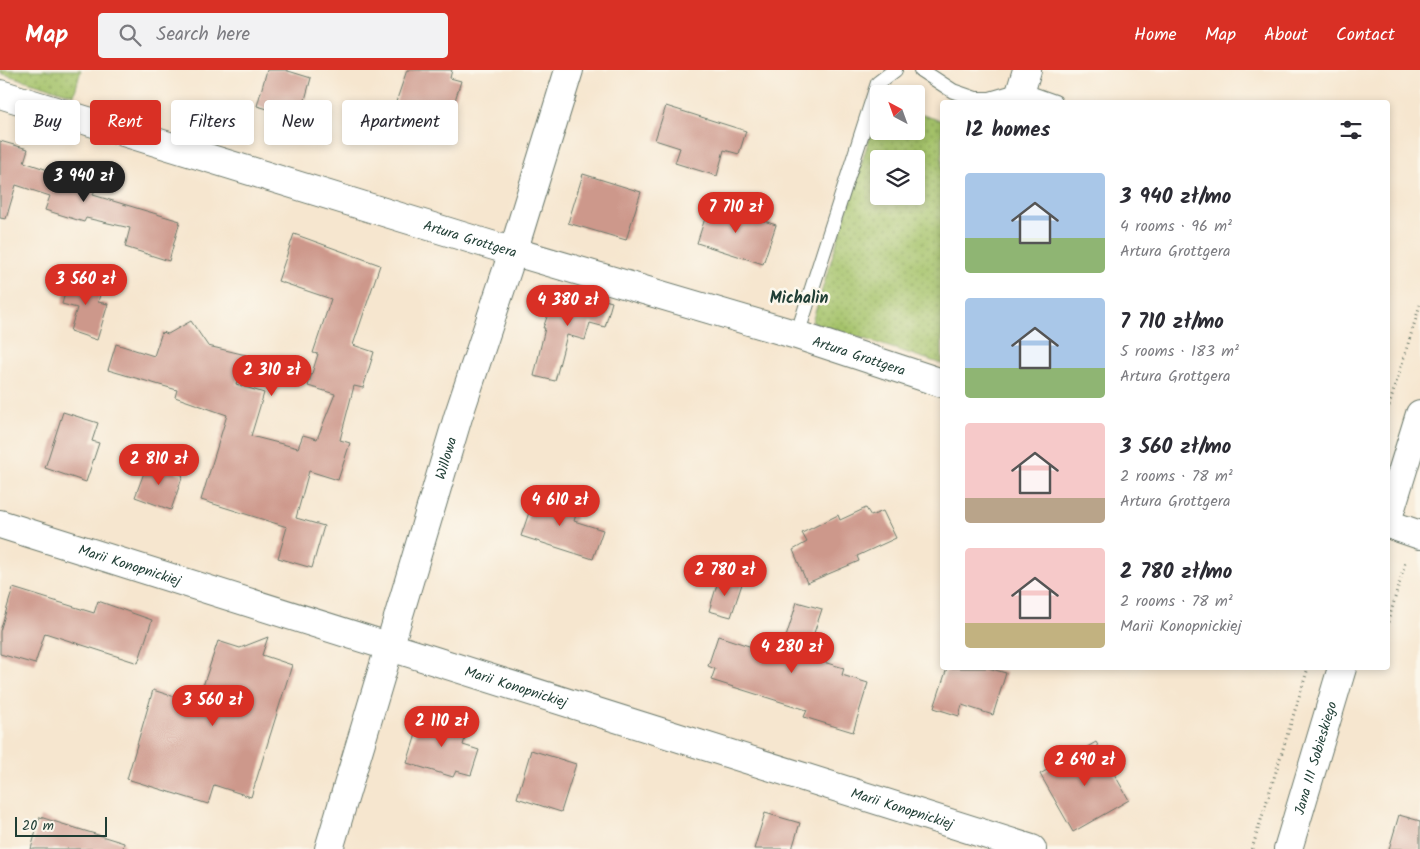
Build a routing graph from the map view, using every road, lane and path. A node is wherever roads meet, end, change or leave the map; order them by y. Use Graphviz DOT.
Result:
graph roads {
  1 [pos="569,70"];
  2 [pos="895,70"];
  3 [pos="922,70"];
  4 [pos="1024,80"];
  5 [pos="0,94"];
  6 [pos="1052,100"];
  7 [pos="513,252"];
  8 [pos="1420,304"];
  9 [pos="797,335"];
  10 [pos="940,382"];
  11 [pos="1390,404"];
  12 [pos="1420,414"];
  13 [pos="1390,512"];
  14 [pos="0,524"];
  15 [pos="1390,525"];
  16 [pos="1417,534"];
  17 [pos="1390,616"];
  18 [pos="390,648"];
  19 [pos="1307,670"];
  20 [pos="1341,670"];
  21 [pos="329,849"];
  22 [pos="1032,849"];
  23 [pos="1252,849"];
  24 [pos="1288,849"];
  1 -- 7 [label="street, Willowa"];
  2 -- 9 [label="lane"];
  3 -- 4 [label="lane"];
  4 -- 6 [label="lane"];
  5 -- 7 [label="street, Artura Grottgera"];
  7 -- 9 [label="street, Artura Grottgera"];
  7 -- 18 [label="street, Willowa"];
  8 -- 11 [label="path"];
  9 -- 10 [label="street, Artura Grottgera"];
  12 -- 13 [label="street"];
  14 -- 18 [label="street, Marii Konopnickiej"];
  15 -- 16 [label="street"];
  16 -- 17 [label="path"];
  18 -- 21 [label="street, Willowa"];
  18 -- 22 [label="street, Marii Konopnickiej"];
  19 -- 23 [label="path"];
  20 -- 24 [label="street, Jana III Sobieskiego"];
}
